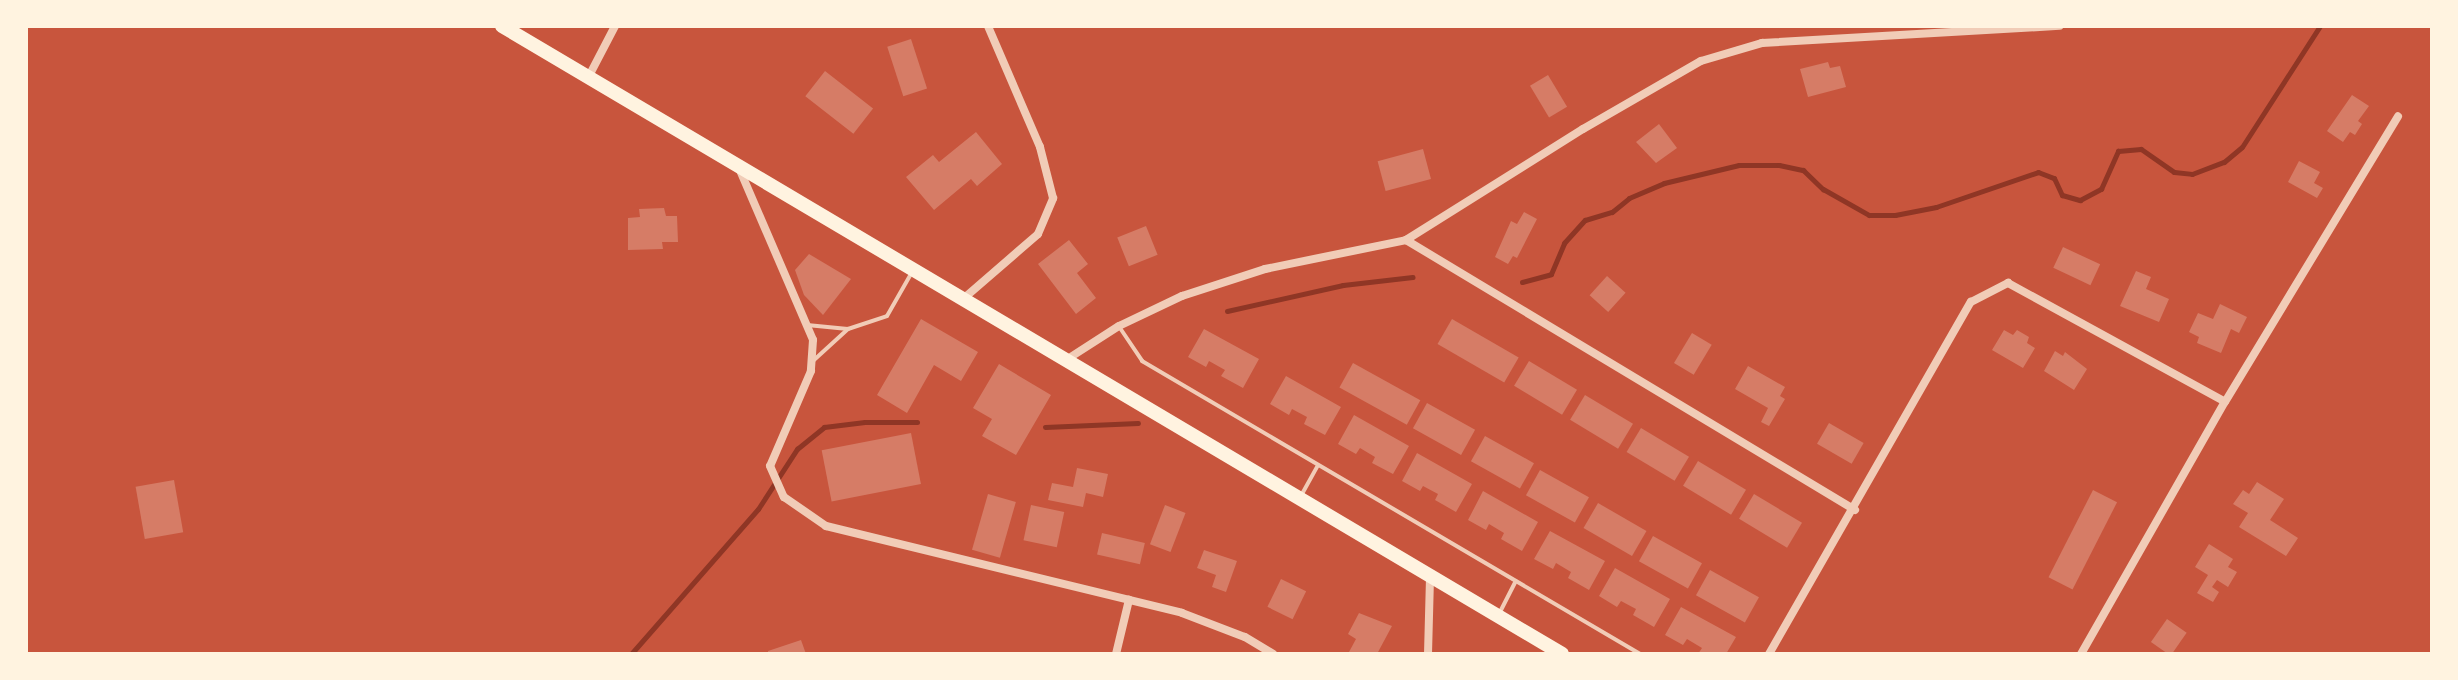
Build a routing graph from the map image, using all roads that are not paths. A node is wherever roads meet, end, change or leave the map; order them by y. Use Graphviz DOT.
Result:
graph roads {
  1 [pos="502,26"];
  2 [pos="615,26"];
  3 [pos="988,26"];
  4 [pos="2060,26"];
  5 [pos="589,76"];
  6 [pos="2398,116"];
  7 [pos="738,167"];
  8 [pos="1406,240"];
  9 [pos="912,272"];
  10 [pos="961,301"];
  11 [pos="806,325"];
  12 [pos="1119,326"];
  13 [pos="848,329"];
  14 [pos="1064,361"];
  15 [pos="811,363"];
  16 [pos="2225,402"];
  17 [pos="1318,465"];
  18 [pos="1298,499"];
  19 [pos="1855,510"];
  20 [pos="1430,576"];
  21 [pos="1516,581"];
  22 [pos="1129,600"];
  23 [pos="1498,616"];
  24 [pos="1116,654"];
  25 [pos="1273,654"];
  26 [pos="1428,654"];
  27 [pos="1562,654"];
  28 [pos="1640,654"];
  29 [pos="1769,654"];
  30 [pos="2081,654"];
  1 -- 5 [label="main road"];
  2 -- 5 [label="street"];
  3 -- 10 [label="street"];
  4 -- 8 [label="street"];
  5 -- 7 [label="main road"];
  6 -- 16 [label="street"];
  7 -- 9 [label="main road"];
  7 -- 11 [label="street"];
  8 -- 12 [label="street"];
  8 -- 19 [label="street"];
  9 -- 10 [label="main road"];
  9 -- 13 [label="lane"];
  10 -- 14 [label="main road"];
  11 -- 13 [label="lane"];
  11 -- 15 [label="street"];
  12 -- 14 [label="street"];
  12 -- 17 [label="lane"];
  13 -- 15 [label="lane"];
  14 -- 18 [label="main road"];
  15 -- 22 [label="street"];
  16 -- 19 [label="street"];
  16 -- 30 [label="street"];
  17 -- 18 [label="lane"];
  17 -- 21 [label="lane"];
  18 -- 20 [label="main road"];
  19 -- 29 [label="street"];
  20 -- 23 [label="main road"];
  20 -- 26 [label="street"];
  21 -- 23 [label="lane"];
  21 -- 28 [label="lane"];
  22 -- 24 [label="street"];
  22 -- 25 [label="street"];
  23 -- 27 [label="main road"];
}
